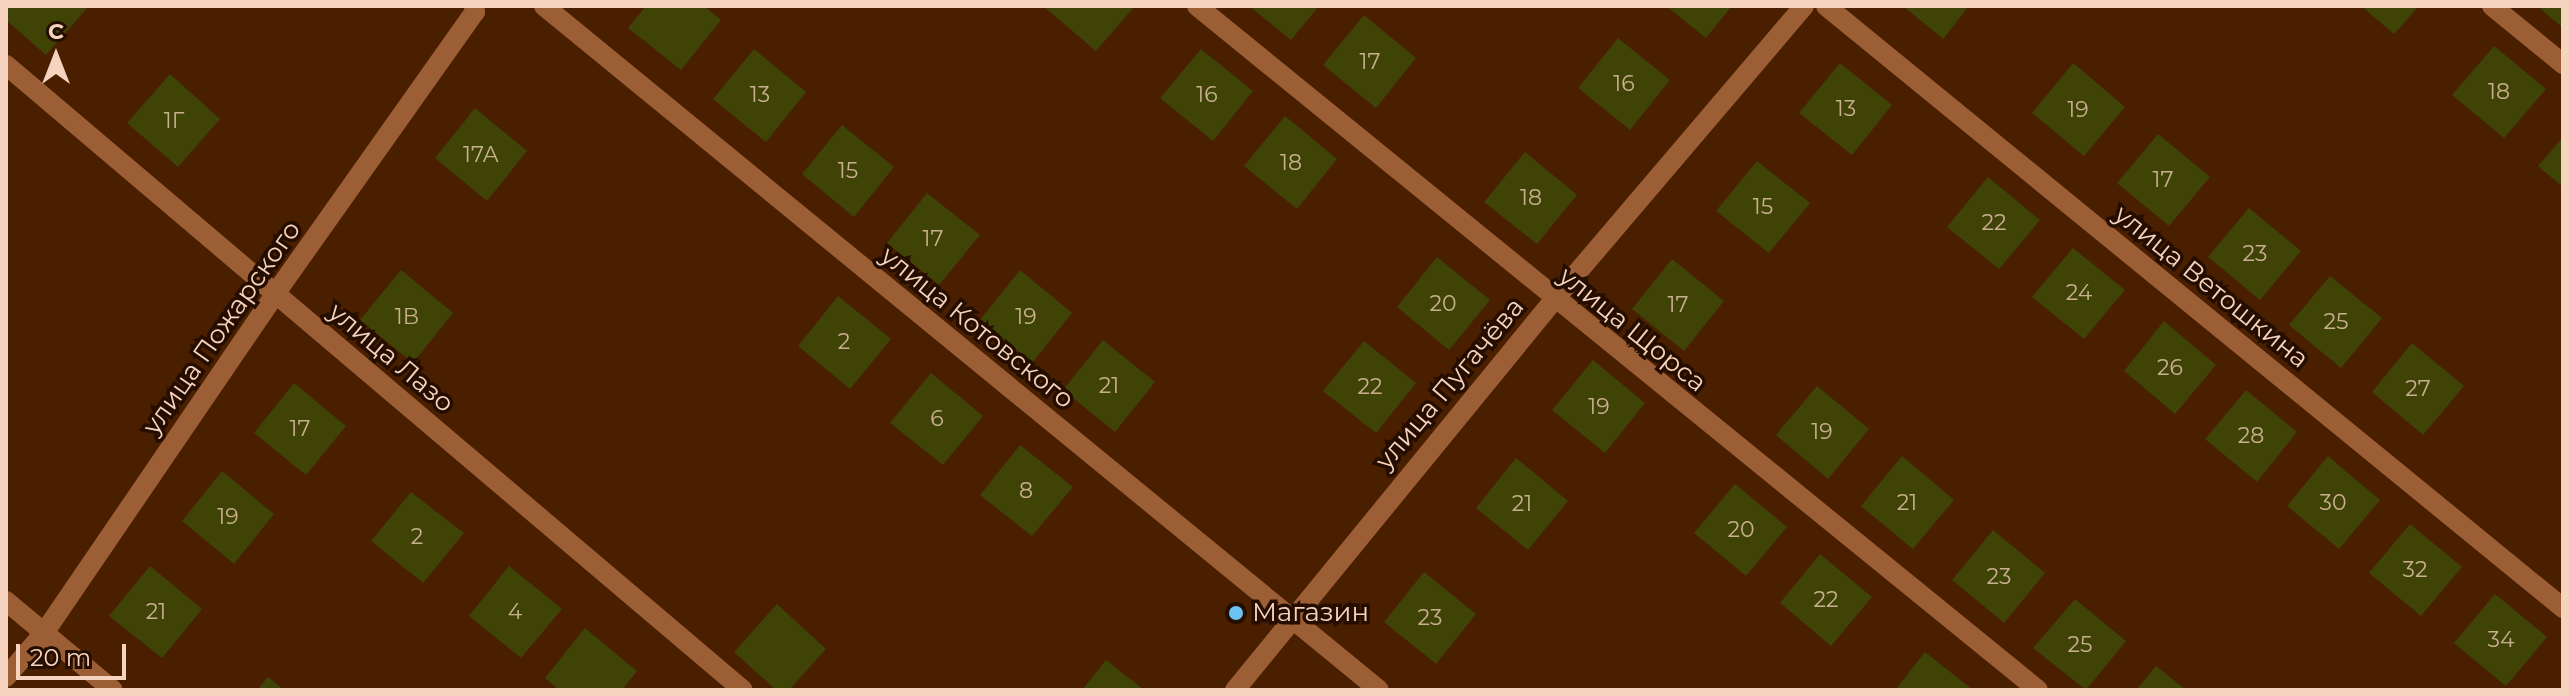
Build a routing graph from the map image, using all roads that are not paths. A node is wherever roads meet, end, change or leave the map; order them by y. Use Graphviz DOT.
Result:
graph roads {
  1 [pos="474,6"];
  2 [pos="544,6"];
  3 [pos="1197,6"];
  4 [pos="1804,6"];
  5 [pos="1826,6"];
  6 [pos="2492,6"];
  7 [pos="2563,64"];
  8 [pos="6,65"];
  9 [pos="275,294"];
  10 [pos="1553,301"];
  11 [pos="6,601"];
  12 [pos="2563,608"];
  13 [pos="1289,618"];
  14 [pos="44,633"];
  15 [pos="6,677"];
  16 [pos="113,690"];
  17 [pos="743,690"];
  18 [pos="1235,690"];
  19 [pos="1379,690"];
  20 [pos="2038,690"];
  1 -- 9 [label="street, улица Пожарского"];
  2 -- 13 [label="street, улица Котовского"];
  3 -- 10 [label="street, улица Щорса"];
  4 -- 10 [label="street, улица Пугачёва"];
  5 -- 12 [label="street, улица Ветошкина"];
  6 -- 7 [label="street"];
  8 -- 9 [label="street, улица Лазо"];
  9 -- 14 [label="street, улица Пожарского"];
  9 -- 17 [label="street, улица Лазо"];
  10 -- 13 [label="street, улица Пугачёва"];
  10 -- 20 [label="street, улица Щорса"];
  11 -- 14 [label="street"];
  13 -- 18 [label="street, улица Пугачёва"];
  13 -- 19 [label="street, улица Котовского"];
  14 -- 15 [label="street, улица Пожарского"];
  14 -- 16 [label="street"];
}
